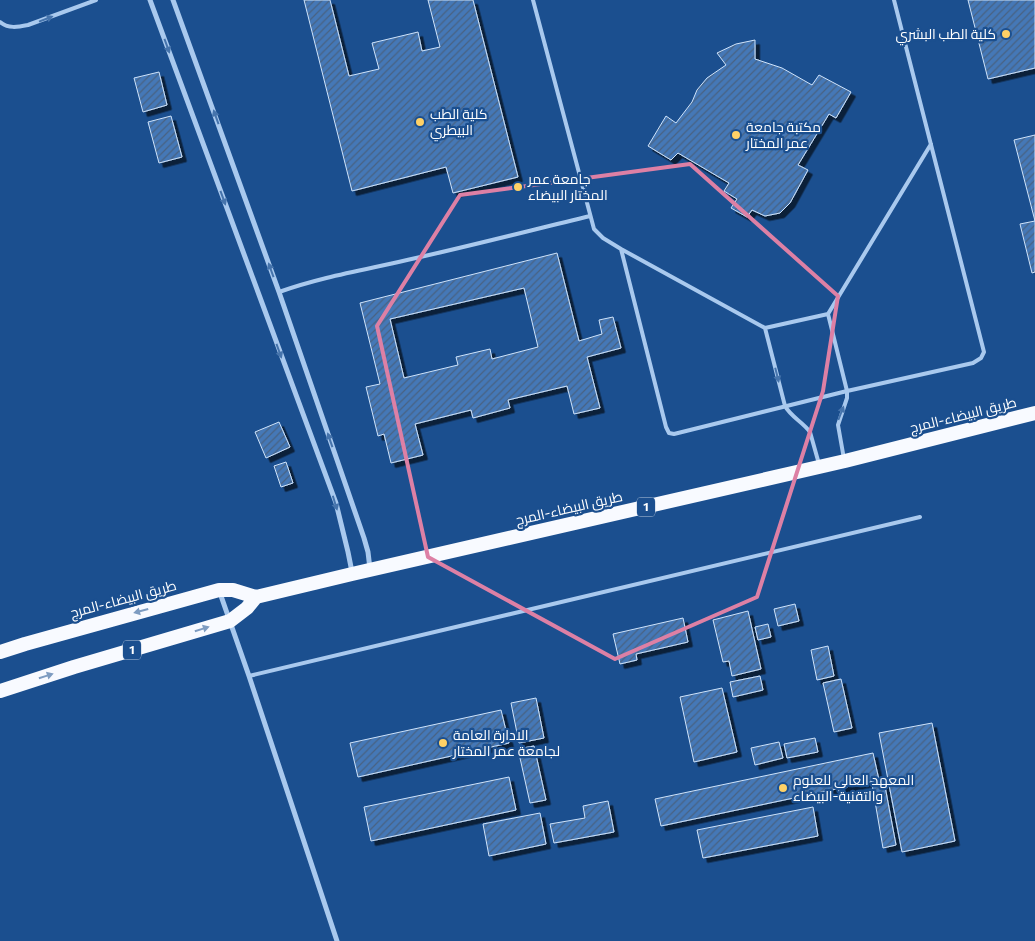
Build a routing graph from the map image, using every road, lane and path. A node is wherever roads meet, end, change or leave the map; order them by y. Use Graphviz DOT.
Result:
graph roads {
  1 [pos="96,0"];
  2 [pos="150,0"];
  3 [pos="173,0"];
  4 [pos="533,0"];
  5 [pos="894,0"];
  6 [pos="0,22"];
  7 [pos="931,144"];
  8 [pos="590,216"];
  9 [pos="621,248"];
  10 [pos="279,292"];
  11 [pos="828,314"];
  12 [pos="766,328"];
  13 [pos="848,391"];
  14 [pos="785,406"];
  15 [pos="1035,413"];
  16 [pos="845,461"];
  17 [pos="820,466"];
  18 [pos="920,517"];
  19 [pos="370,570"];
  20 [pos="352,574"];
  21 [pos="219,590"];
  22 [pos="256,597"];
  23 [pos="230,621"];
  24 [pos="0,652"];
  25 [pos="249,676"];
  26 [pos="0,691"];
  27 [pos="337,941"];
  6 -- 1 [label="lane, one-way"];
  2 -- 20 [label="street, one-way"];
  10 -- 3 [label="street, one-way"];
  4 -- 8 [label="lane"];
  5 -- 7 [label="lane"];
  7 -- 11 [label="lane"];
  7 -- 13 [label="lane"];
  8 -- 9 [label="lane"];
  8 -- 10 [label="lane"];
  9 -- 12 [label="lane"];
  9 -- 14 [label="lane"];
  19 -- 10 [label="street, one-way"];
  11 -- 12 [label="lane"];
  11 -- 13 [label="lane"];
  12 -- 14 [label="lane, one-way"];
  13 -- 14 [label="lane"];
  16 -- 13 [label="lane, one-way"];
  14 -- 17 [label="lane"];
  15 -- 16 [label="highway, طريق البيضاء-المرج / 1"];
  16 -- 17 [label="highway, طريق البيضاء-المرج / 1"];
  17 -- 19 [label="highway, طريق البيضاء-المرج / 1"];
  18 -- 25 [label="lane"];
  19 -- 20 [label="highway, طريق البيضاء-المرج / 1"];
  20 -- 22 [label="highway, طريق البيضاء-المرج / 1"];
  21 -- 22 [label="highway, طريق البيضاء-المرج / 1"];
  21 -- 23 [label="street"];
  21 -- 24 [label="highway, طريق البيضاء-المرج / 1, one-way"];
  22 -- 23 [label="highway, 1"];
  23 -- 25 [label="street"];
  26 -- 23 [label="highway, 1, one-way"];
  25 -- 27 [label="street"];
}
